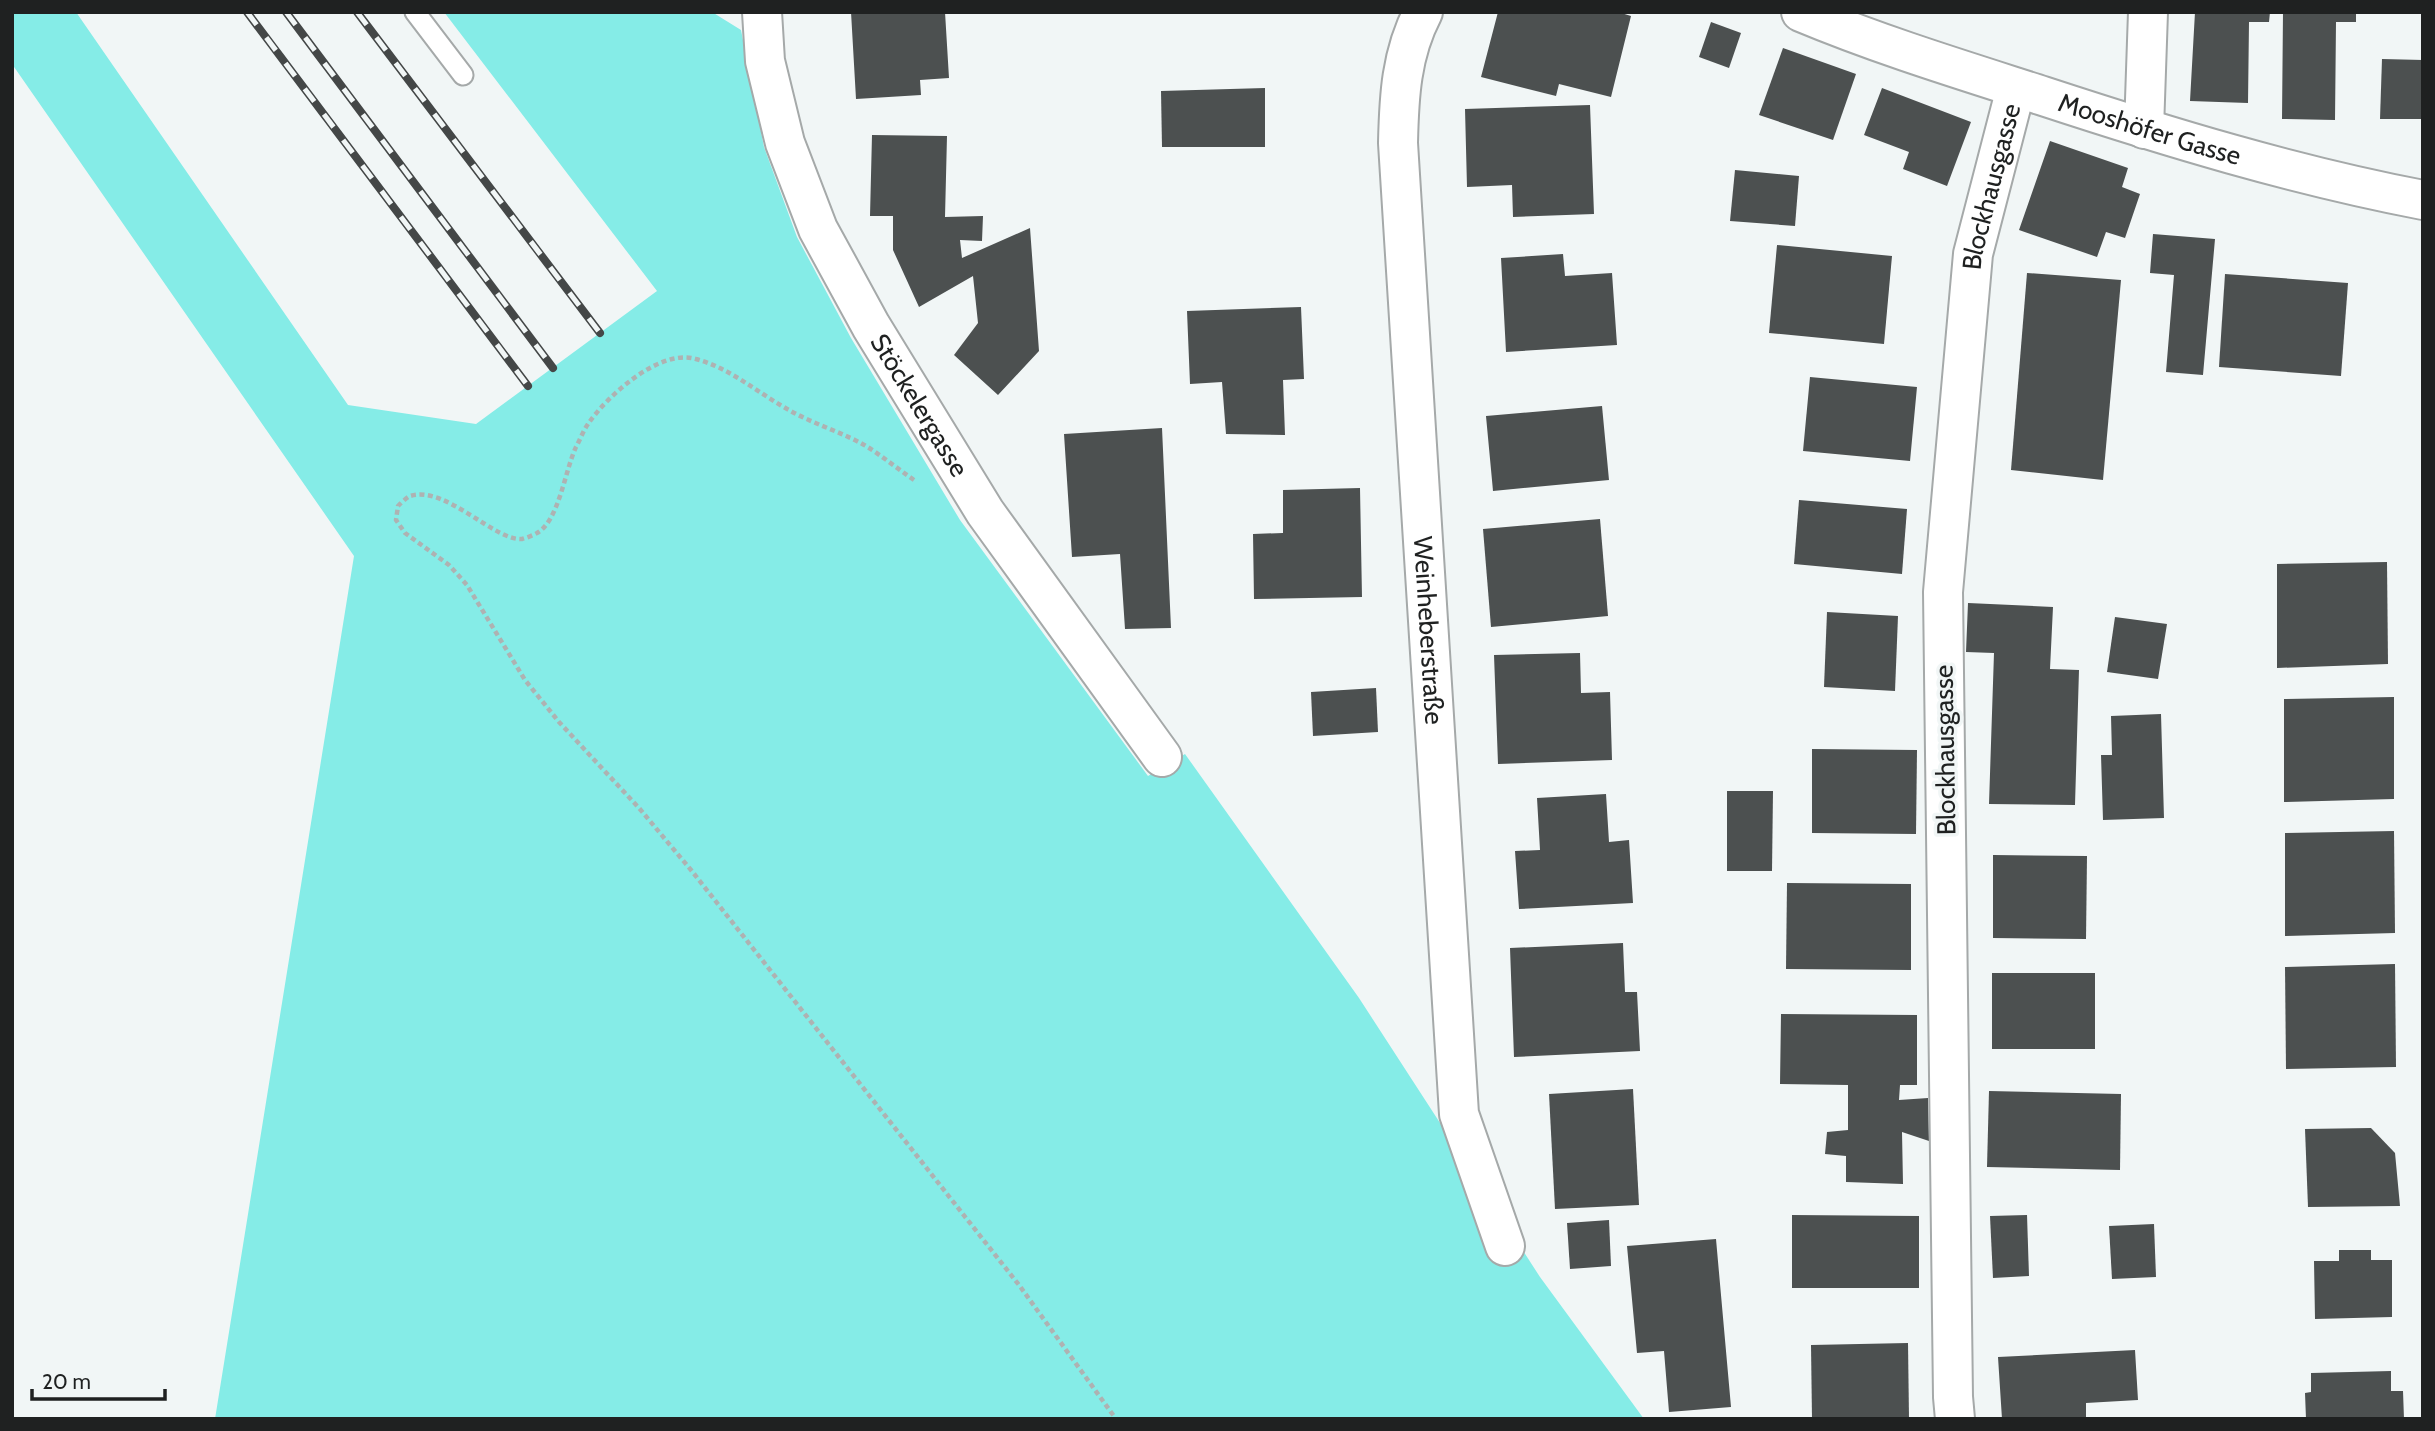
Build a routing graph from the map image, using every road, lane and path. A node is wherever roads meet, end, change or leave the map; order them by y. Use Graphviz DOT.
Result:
graph roads {
  1 [pos="415,12"];
  2 [pos="761,12"];
  3 [pos="1423,12"];
  4 [pos="1801,12"];
  5 [pos="2148,12"];
  6 [pos="463,75"];
  7 [pos="2016,88"];
  8 [pos="2144,129"];
  9 [pos="2423,200"];
  10 [pos="925,485"];
  11 [pos="1162,757"];
  12 [pos="1505,1247"];
  13 [pos="1116,1419"];
  14 [pos="1955,1419"];
  1 -- 6 [label="lane"];
  2 -- 11 [label="street, Stöckelergasse"];
  3 -- 12 [label="street, Weinheberstraße"];
  4 -- 7 [label="street, Mooshöfer Gasse"];
  5 -- 8 [label="street"];
  7 -- 8 [label="street, Mooshöfer Gasse"];
  7 -- 14 [label="street, Blockhausgasse"];
  8 -- 9 [label="street, Mooshöfer Gasse"];
  10 -- 13 [label="path"];
}
